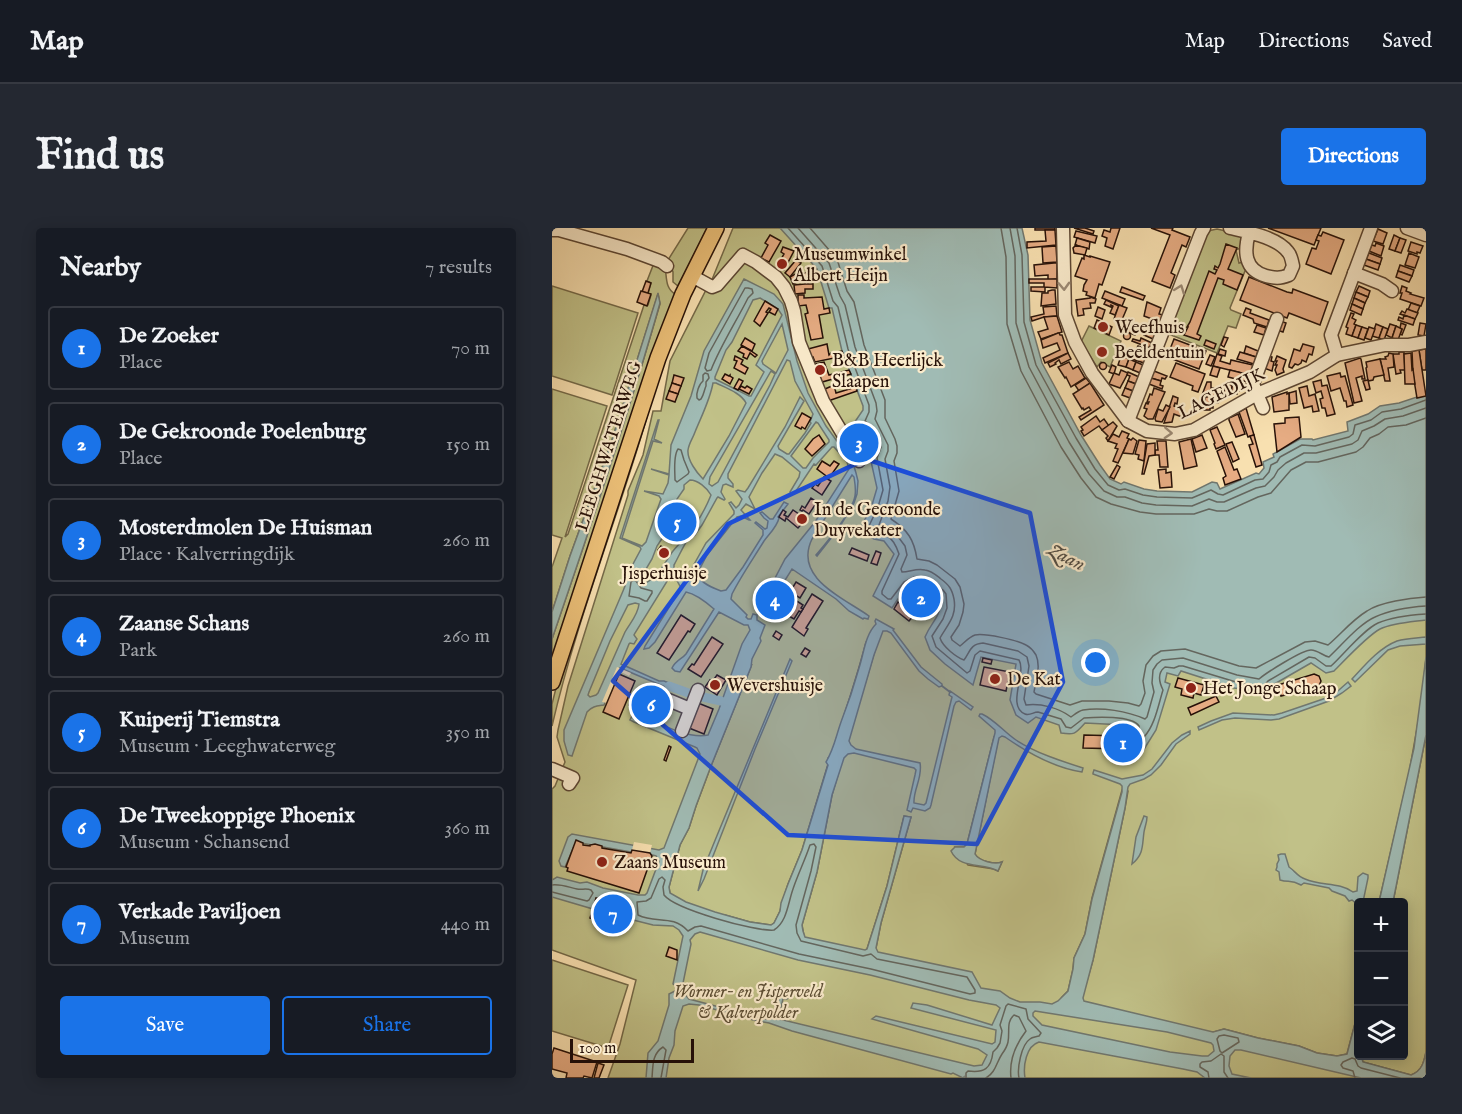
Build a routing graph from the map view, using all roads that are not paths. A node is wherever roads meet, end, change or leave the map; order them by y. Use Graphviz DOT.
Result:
graph roads {
  1 [pos="716,228"];
  2 [pos="1062,228"];
  3 [pos="1204,228"];
  4 [pos="1230,228"];
  5 [pos="1371,228"];
  6 [pos="1407,228"];
  7 [pos="552,230"];
  8 [pos="1249,233"];
  9 [pos="1426,235"];
  10 [pos="667,266"];
  11 [pos="1354,273"];
  12 [pos="692,276"];
  13 [pos="1392,291"];
  14 [pos="1276,318"];
  15 [pos="1426,342"];
  16 [pos="1337,355"];
  17 [pos="1257,394"];
  18 [pos="1263,408"];
  19 [pos="1128,421"];
  20 [pos="859,461"];
  21 [pos="552,682"];
  22 [pos="666,699"];
  23 [pos="682,731"];
  24 [pos="552,769"];
  25 [pos="571,781"];
  1 -- 12 [label="main road, LEEGHWATERWEG"];
  2 -- 19 [label="street, one-way"];
  19 -- 3 [label="street, one-way"];
  4 -- 8 [label="street"];
  5 -- 11 [label="street"];
  6 -- 9 [label="street"];
  7 -- 10 [label="street"];
  11 -- 13 [label="street"];
  11 -- 16 [label="street"];
  12 -- 20 [label="street"];
  12 -- 21 [label="main road, LEEGHWATERWEG"];
  14 -- 17 [label="street"];
  15 -- 16 [label="street, LAGEDIJK"];
  16 -- 17 [label="street, LAGEDIJK"];
  17 -- 18 [label="street"];
  19 -- 17 [label="street, LAGEDIJK, one-way"];
  22 -- 23 [label="street"];
  24 -- 25 [label="street"];
}
